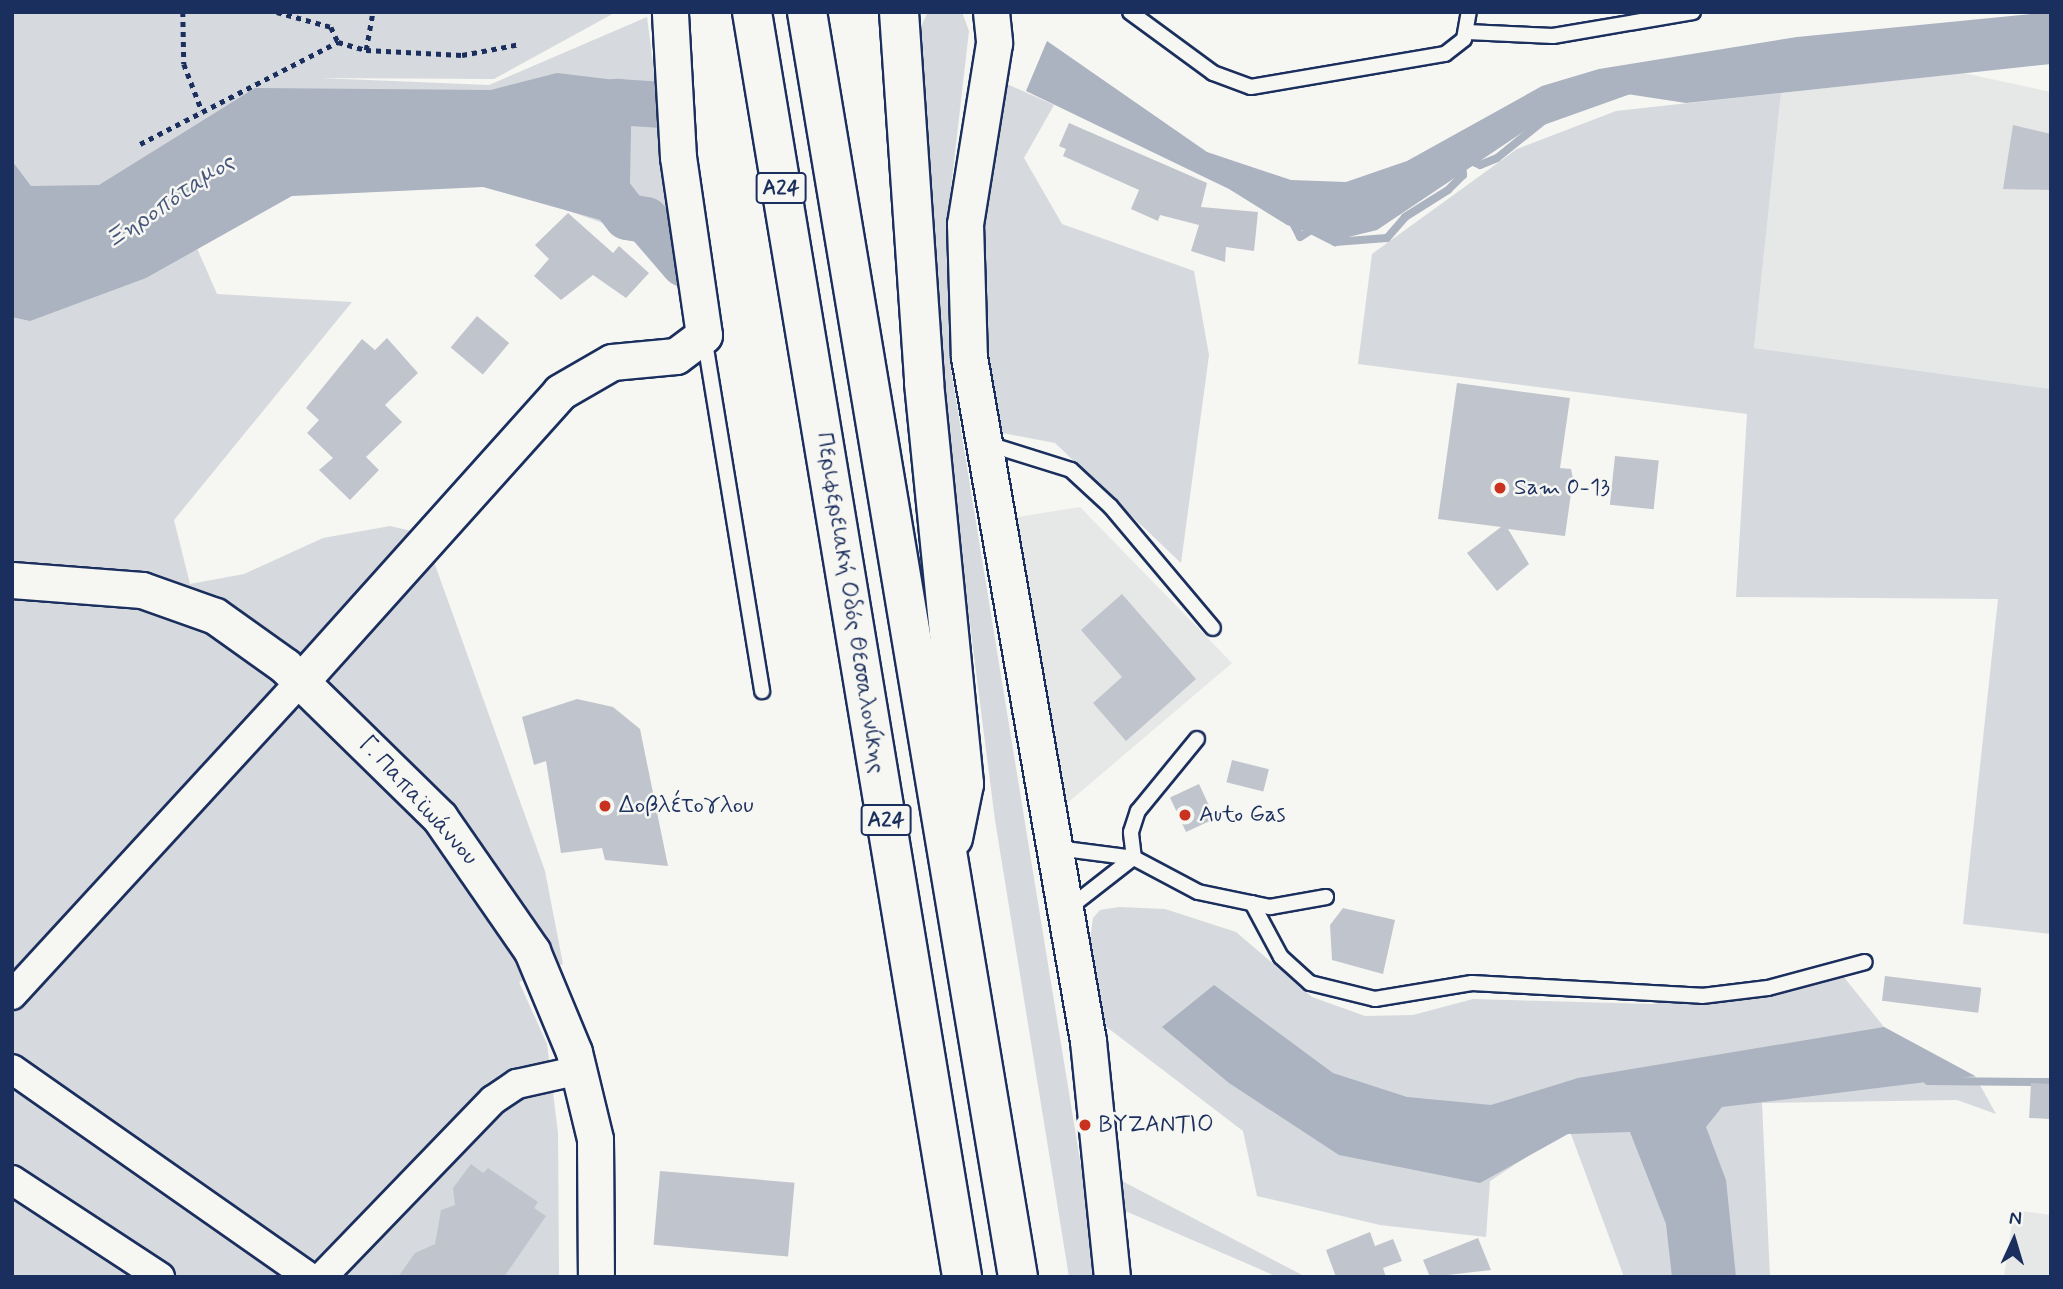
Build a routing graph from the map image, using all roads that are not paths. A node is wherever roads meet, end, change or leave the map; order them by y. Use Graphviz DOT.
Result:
graph roads {
  1 [pos="670,12"];
  2 [pos="752,12"];
  3 [pos="807,12"];
  4 [pos="899,12"];
  5 [pos="991,12"];
  6 [pos="1130,12"];
  7 [pos="1469,12"];
  8 [pos="1693,12"];
  9 [pos="1468,32"];
  10 [pos="704,335"];
  11 [pos="981,442"];
  12 [pos="12,580"];
  13 [pos="1213,628"];
  14 [pos="301,681"];
  15 [pos="762,691"];
  16 [pos="1197,740"];
  17 [pos="1052,841"];
  18 [pos="1134,858"];
  19 [pos="949,860"];
  20 [pos="1326,897"];
  21 [pos="1252,903"];
  22 [pos="1068,932"];
  23 [pos="1865,962"];
  24 [pos="12,995"];
  25 [pos="12,1069"];
  26 [pos="580,1070"];
  27 [pos="12,1180"];
  28 [pos="160,1277"];
  29 [pos="309,1277"];
  30 [pos="322,1277"];
  31 [pos="596,1277"];
  32 [pos="962,1277"];
  33 [pos="1018,1277"];
  34 [pos="1112,1277"];
  1 -- 10 [label="street"];
  2 -- 32 [label="highway, Περιφερειακή Οδός Θεσσαλονίκης / Α24"];
  3 -- 19 [label="highway, Α24"];
  4 -- 19 [label="highway"];
  5 -- 11 [label="street"];
  6 -- 9 [label="lane"];
  7 -- 9 [label="lane"];
  8 -- 9 [label="lane"];
  10 -- 14 [label="street"];
  10 -- 15 [label="lane"];
  11 -- 13 [label="lane"];
  11 -- 17 [label="street"];
  12 -- 14 [label="street, Γ. Παπαϊωάννου"];
  14 -- 24 [label="street"];
  14 -- 26 [label="street, Γ. Παπαϊωάννου"];
  16 -- 18 [label="lane"];
  17 -- 18 [label="lane"];
  17 -- 22 [label="street"];
  18 -- 21 [label="lane"];
  18 -- 22 [label="lane"];
  19 -- 33 [label="highway, Α24"];
  20 -- 21 [label="lane"];
  21 -- 23 [label="lane"];
  22 -- 34 [label="street"];
  25 -- 29 [label="street"];
  26 -- 30 [label="street"];
  26 -- 31 [label="street, Γ. Παπαϊωάννου"];
  27 -- 28 [label="street"];
}
